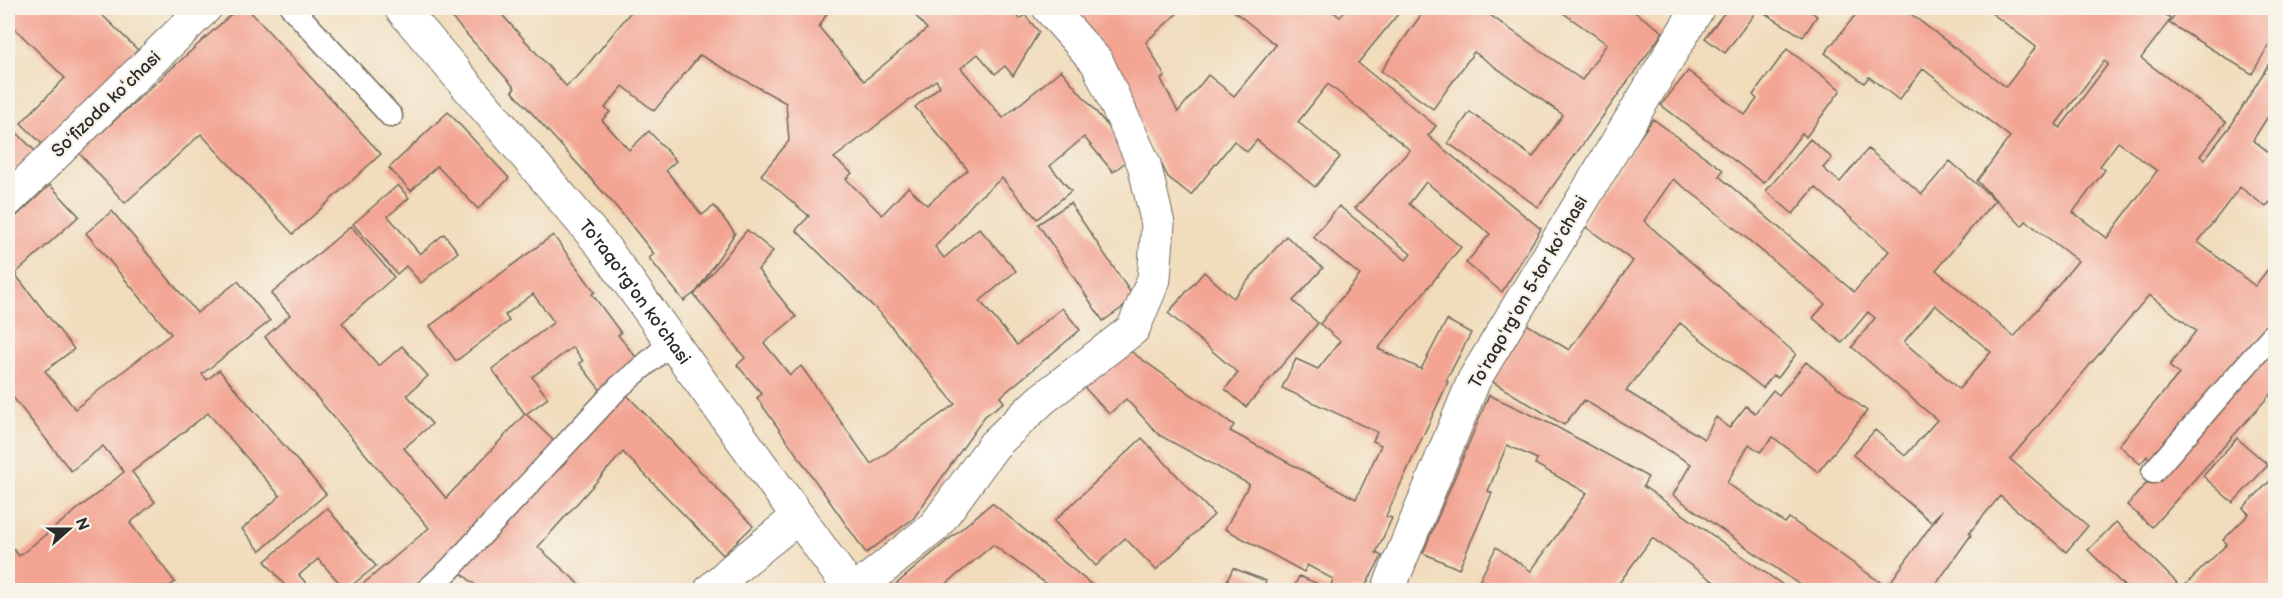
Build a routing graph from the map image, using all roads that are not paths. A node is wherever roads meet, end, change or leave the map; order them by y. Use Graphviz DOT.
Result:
graph roads {
  1 [pos="205,8"];
  2 [pos="292,8"];
  3 [pos="1049,8"];
  4 [pos="1698,8"];
  5 [pos="412,12"];
  6 [pos="391,116"];
  7 [pos="8,200"];
  8 [pos="2276,331"];
  9 [pos="672,342"];
  10 [pos="2153,472"];
  11 [pos="798,517"];
  12 [pos="427,591"];
  13 [pos="711,591"];
  14 [pos="851,591"];
  15 [pos="856,591"];
  16 [pos="1388,591"];
  1 -- 7 [label="street, Soʻfizoda koʻchasi"];
  2 -- 6 [label="lane"];
  3 -- 15 [label="street"];
  4 -- 16 [label="street, Toʻraqoʻrgʻon 5-tor koʻchasi"];
  5 -- 9 [label="street, To'raqo'rg'on ko'chasi"];
  8 -- 10 [label="lane"];
  9 -- 11 [label="street, To'raqo'rg'on ko'chasi"];
  9 -- 12 [label="lane"];
  11 -- 13 [label="street"];
  11 -- 14 [label="street, To'raqo'rg'on ko'chasi"];
}
